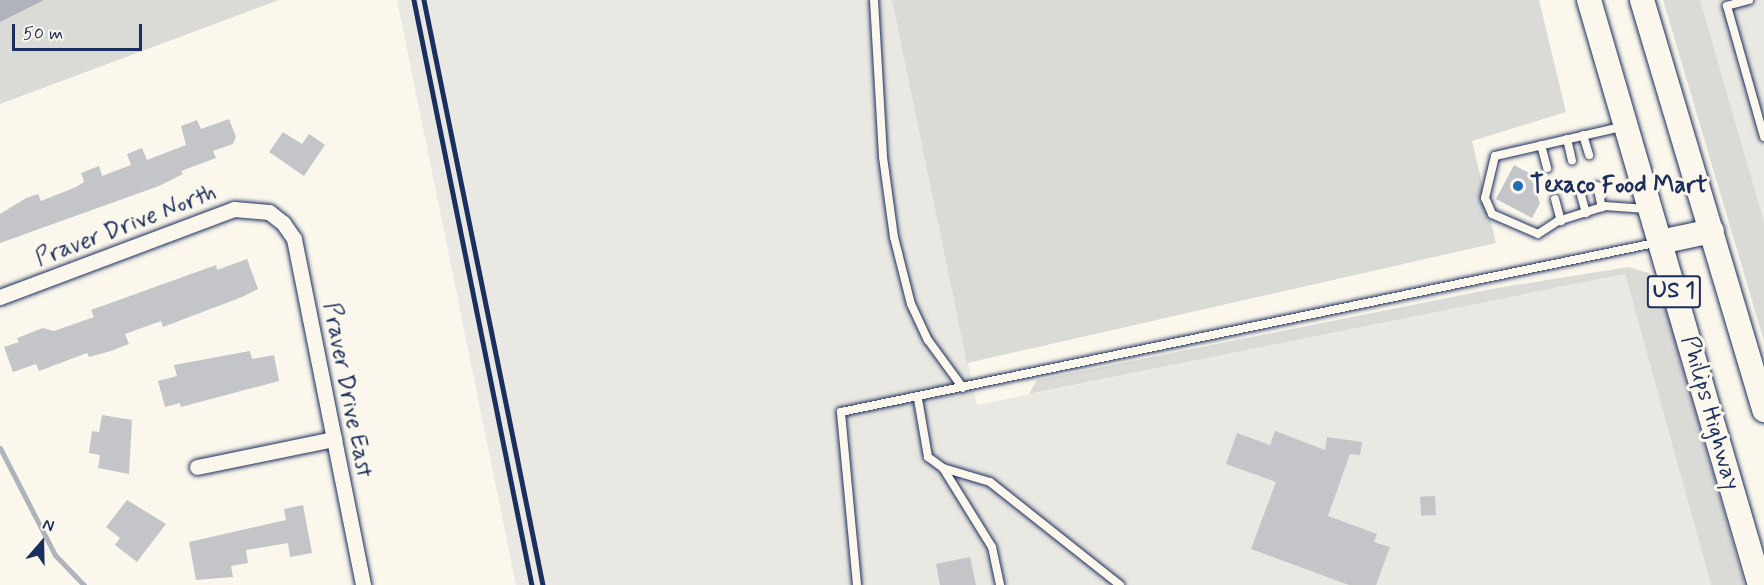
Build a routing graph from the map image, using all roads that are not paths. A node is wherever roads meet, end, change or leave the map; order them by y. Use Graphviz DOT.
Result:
graph roads {
  1 [pos="874,0"];
  2 [pos="1589,0"];
  3 [pos="1749,0"];
  4 [pos="1645,5"];
  5 [pos="1626,126"];
  6 [pos="1583,135"];
  7 [pos="1764,137"];
  8 [pos="1567,139"];
  9 [pos="1541,145"];
  10 [pos="1588,155"];
  11 [pos="1572,160"];
  12 [pos="1547,168"];
  13 [pos="1597,186"];
  14 [pos="1580,192"];
  15 [pos="1555,199"];
  16 [pos="1602,207"];
  17 [pos="1650,209"];
  18 [pos="269,212"];
  19 [pos="1586,213"];
  20 [pos="1561,221"];
  21 [pos="1712,231"];
  22 [pos="1660,242"];
  23 [pos="0,297"];
  24 [pos="963,388"];
  25 [pos="918,399"];
  26 [pos="1764,410"];
  27 [pos="334,439"];
  28 [pos="197,467"];
  29 [pos="944,468"];
  30 [pos="363,585"];
  31 [pos="857,585"];
  32 [pos="1000,585"];
  33 [pos="1120,585"];
  34 [pos="1760,585"];
  1 -- 24 [label="lane"];
  2 -- 5 [label="main road, Philips Highway / US 1"];
  3 -- 7 [label="lane"];
  4 -- 21 [label="main road, US 1"];
  5 -- 6 [label="lane"];
  5 -- 17 [label="main road, Philips Highway / US 1"];
  6 -- 8 [label="lane"];
  6 -- 10 [label="lane"];
  8 -- 9 [label="lane"];
  8 -- 11 [label="lane"];
  9 -- 12 [label="lane"];
  9 -- 20 [label="lane"];
  13 -- 16 [label="lane"];
  14 -- 19 [label="lane"];
  15 -- 20 [label="lane"];
  16 -- 17 [label="lane"];
  16 -- 19 [label="lane"];
  17 -- 22 [label="main road, Philips Highway / US 1"];
  18 -- 23 [label="street, Praver Drive North"];
  18 -- 27 [label="street, Praver Drive East"];
  19 -- 20 [label="lane"];
  21 -- 22 [label="main road"];
  21 -- 26 [label="main road, US 1"];
  22 -- 24 [label="lane"];
  22 -- 34 [label="main road, Philips Highway / US 1"];
  24 -- 25 [label="lane"];
  25 -- 29 [label="lane"];
  25 -- 31 [label="lane"];
  27 -- 28 [label="street"];
  27 -- 30 [label="street, Praver Drive East"];
  29 -- 32 [label="lane"];
  29 -- 33 [label="lane"];
}
